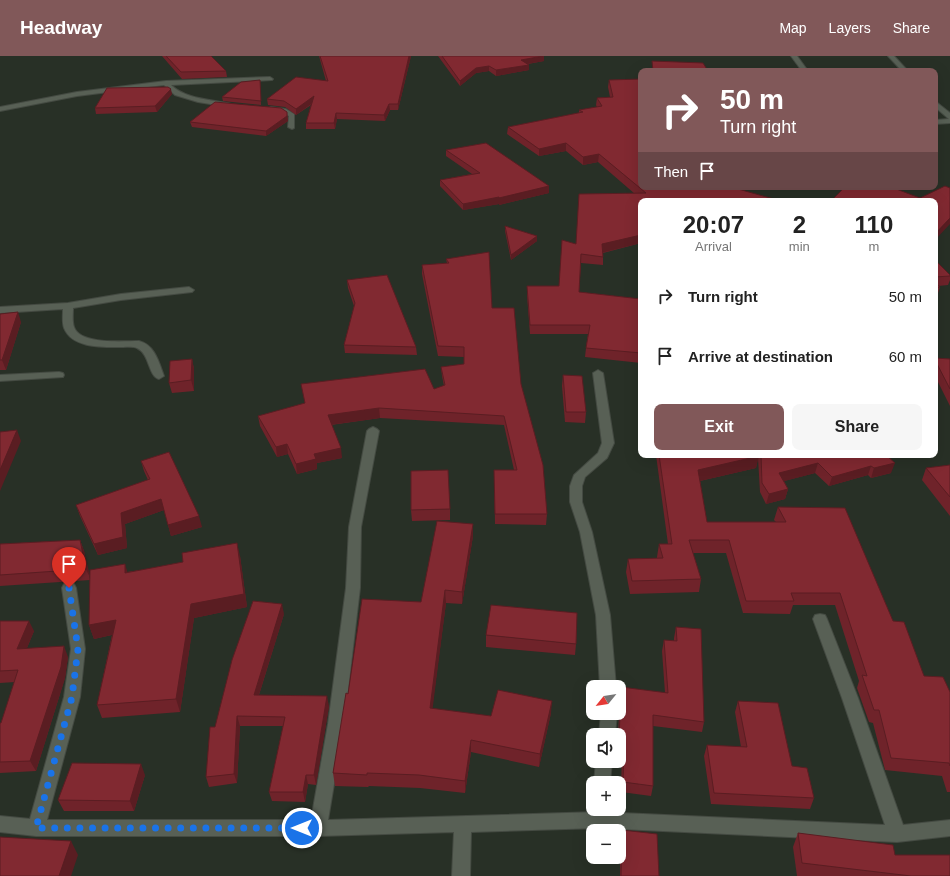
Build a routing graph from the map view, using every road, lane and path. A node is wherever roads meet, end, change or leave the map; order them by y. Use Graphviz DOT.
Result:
graph roads {
  1 [pos="794,56"];
  2 [pos="891,56"];
  3 [pos="803,68"];
  4 [pos="902,68"];
  5 [pos="270,79"];
  6 [pos="166,83"];
  7 [pos="238,106"];
  8 [pos="938,106"];
  9 [pos="0,109"];
  10 [pos="266,109"];
  11 [pos="950,117"];
  12 [pos="938,122"];
  13 [pos="950,122"];
  14 [pos="292,127"];
  15 [pos="188,290"];
  16 [pos="68,306"];
  17 [pos="0,310"];
  18 [pos="598,373"];
  19 [pos="59,375"];
  20 [pos="159,376"];
  21 [pos="0,378"];
  22 [pos="373,431"];
  23 [pos="69,588"];
  24 [pos="820,619"];
  25 [pos="608,680"];
  26 [pos="586,815"];
  27 [pos="626,816"];
  28 [pos="0,824"];
  29 [pos="463,824"];
  30 [pos="36,828"];
  31 [pos="318,828"];
  32 [pos="950,828"];
  33 [pos="897,834"];
  34 [pos="461,876"];
  1 -- 3 [label="street"];
  2 -- 4 [label="street"];
  5 -- 6 [label="street"];
  6 -- 7 [label="street"];
  6 -- 9 [label="street"];
  8 -- 11 [label="street"];
  10 -- 14 [label="street"];
  12 -- 13 [label="street"];
  15 -- 16 [label="street"];
  16 -- 17 [label="street"];
  16 -- 20 [label="street"];
  18 -- 25 [label="street"];
  19 -- 21 [label="street"];
  22 -- 31 [label="street"];
  23 -- 30 [label="street"];
  24 -- 33 [label="street"];
  26 -- 29 [label="street"];
  27 -- 33 [label="street"];
  28 -- 30 [label="street"];
  29 -- 31 [label="street"];
  29 -- 34 [label="street"];
  30 -- 31 [label="street"];
  32 -- 33 [label="street"];
}
